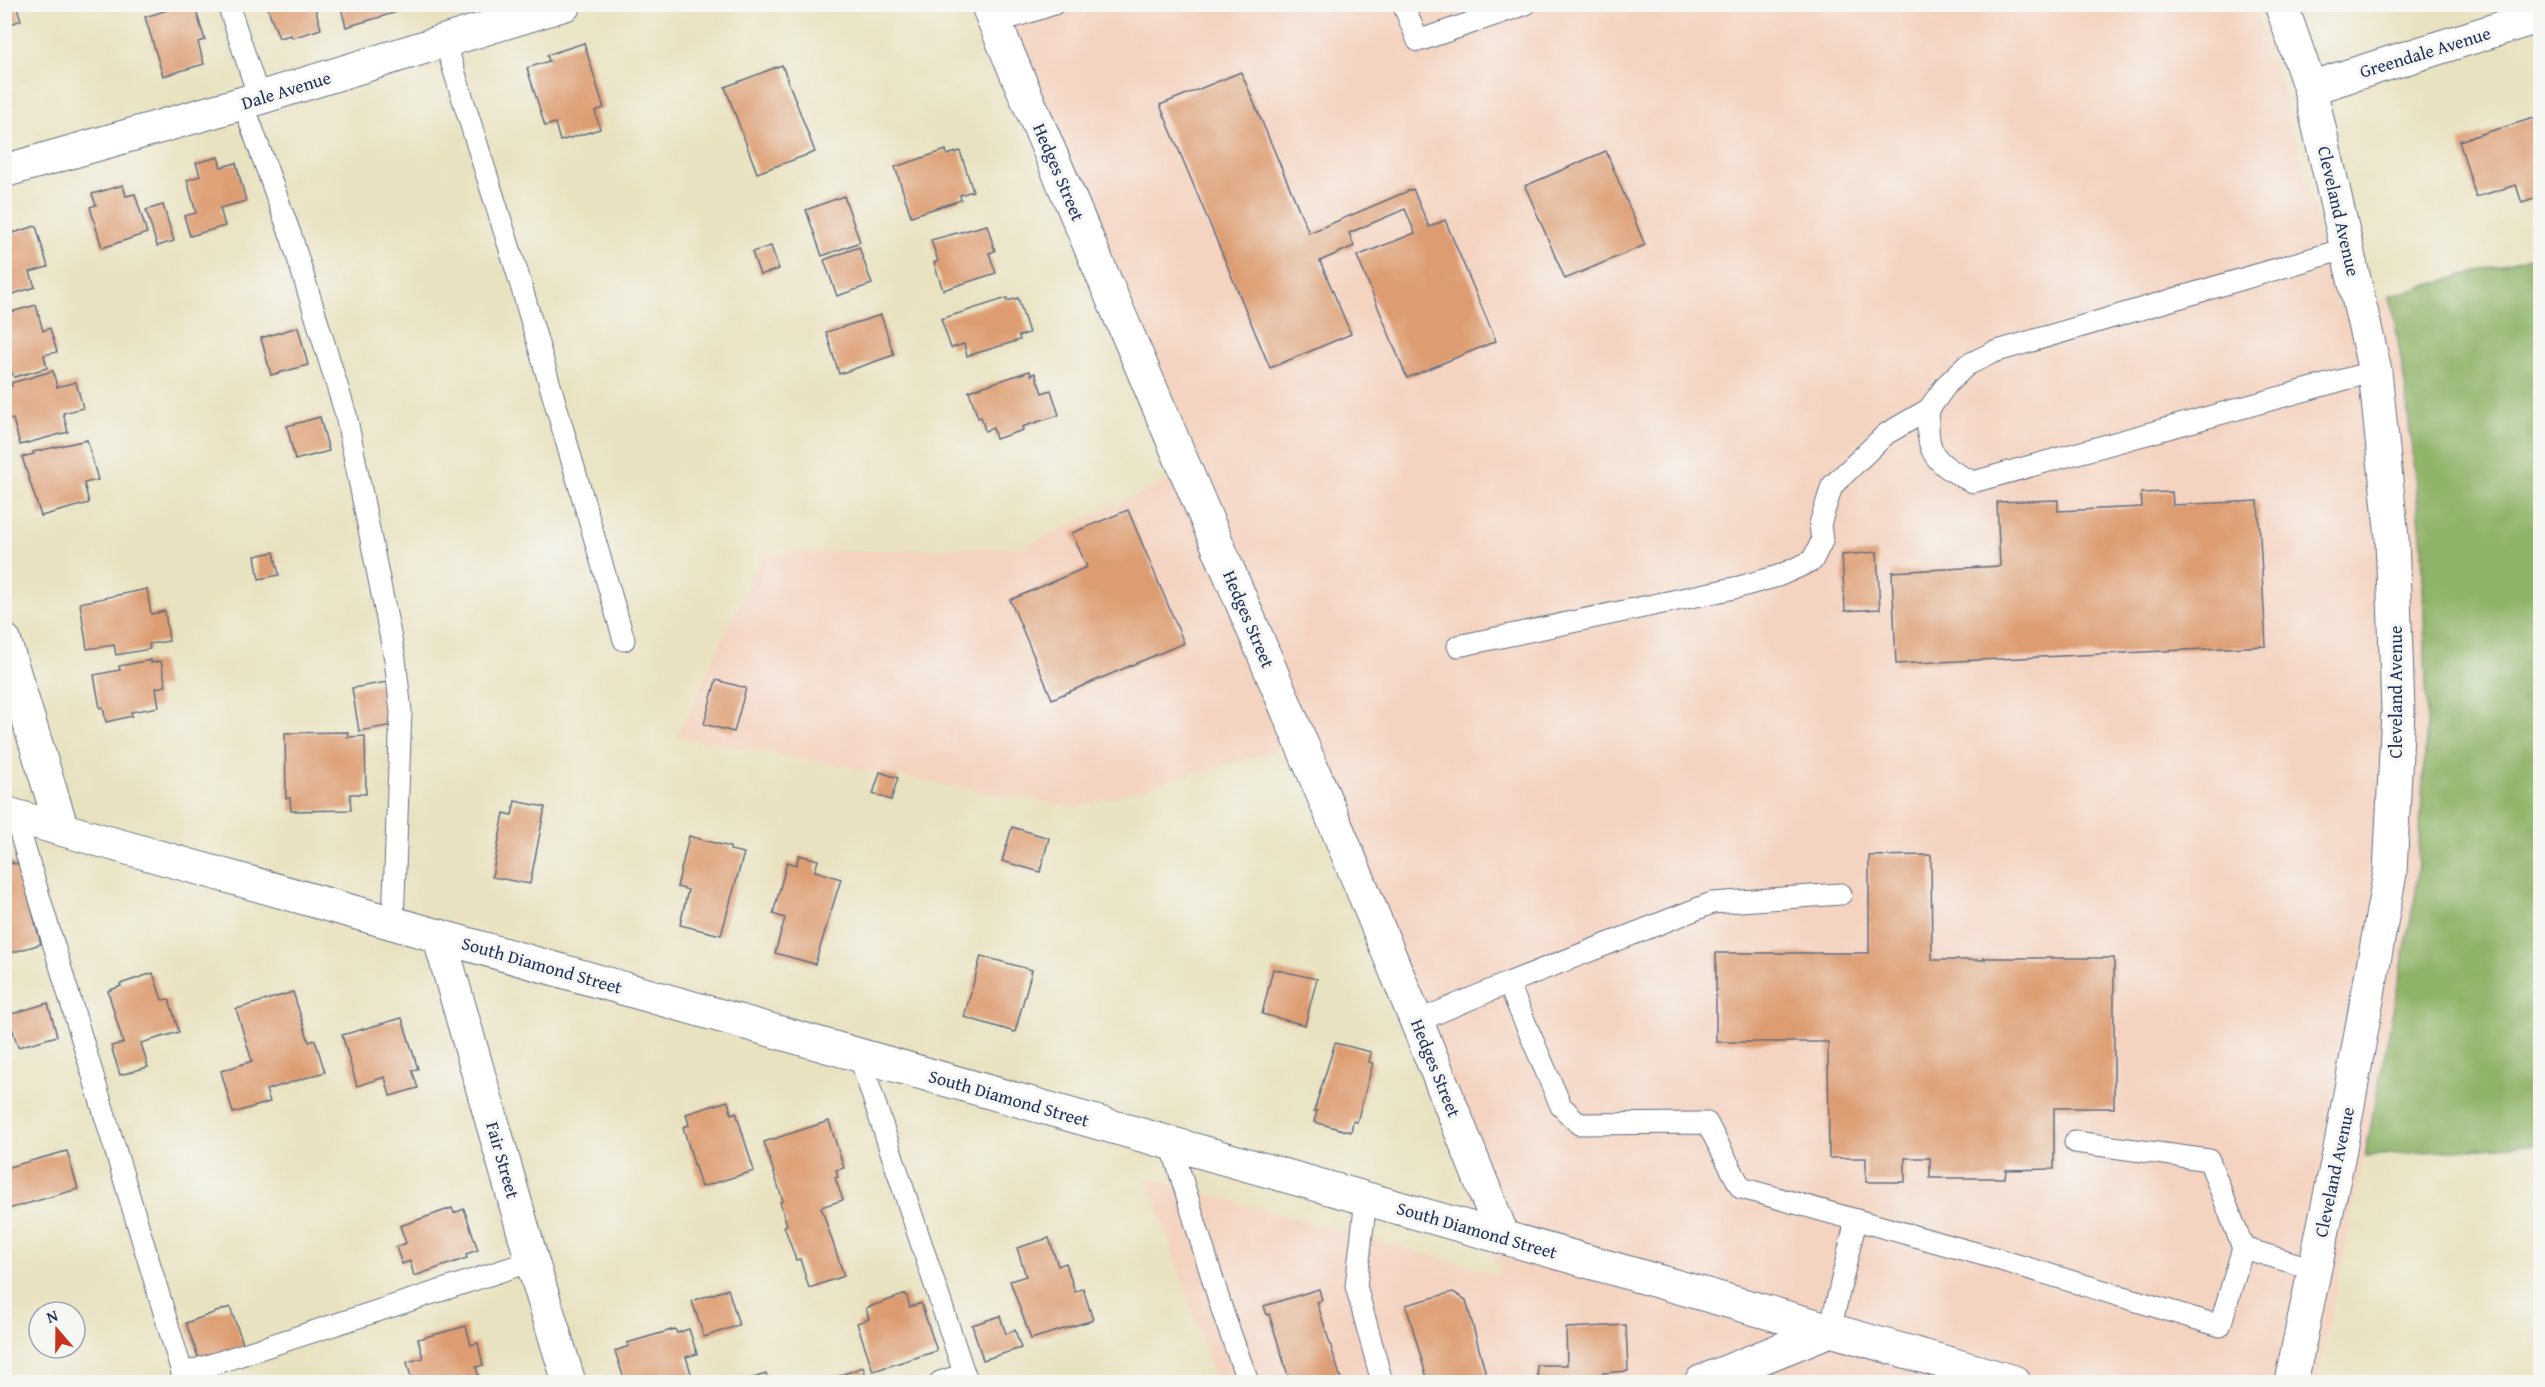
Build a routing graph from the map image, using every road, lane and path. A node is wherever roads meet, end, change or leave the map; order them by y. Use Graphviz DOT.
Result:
graph roads {
  1 [pos="228,4"];
  2 [pos="566,4"];
  3 [pos="1054,4"];
  4 [pos="1403,4"];
  5 [pos="1526,4"];
  6 [pos="2281,4"];
  7 [pos="991,14"];
  8 [pos="2541,16"];
  9 [pos="445,42"];
  10 [pos="2310,88"];
  11 [pos="251,101"];
  12 [pos="4,171"];
  13 [pos="2348,248"];
  14 [pos="2375,371"];
  15 [pos="1929,409"];
  16 [pos="4,640"];
  17 [pos="624,640"];
  18 [pos="1458,646"];
  19 [pos="10,814"];
  20 [pos="62,829"];
  21 [pos="1841,894"];
  22 [pos="393,922"];
  23 [pos="439,936"];
  24 [pos="1508,983"];
  25 [pos="1418,1021"];
  26 [pos="859,1055"];
  27 [pos="2075,1142"];
  28 [pos="1170,1143"];
  29 [pos="1366,1199"];
  30 [pos="1856,1220"];
  31 [pos="1503,1237"];
  32 [pos="2243,1248"];
  33 [pos="532,1261"];
  34 [pos="2313,1269"];
  35 [pos="1830,1330"];
  36 [pos="183,1378"];
  37 [pos="966,1378"];
  38 [pos="569,1383"];
  39 [pos="940,1383"];
  40 [pos="1248,1383"];
  41 [pos="1382,1383"];
  42 [pos="1701,1383"];
  43 [pos="2014,1383"];
  44 [pos="2291,1383"];
  1 -- 11 [label="lane"];
  2 -- 9 [label="street, Dale Avenue"];
  3 -- 7 [label="lane"];
  4 -- 5 [label="lane"];
  6 -- 10 [label="street, Cleveland Avenue"];
  7 -- 25 [label="street, Hedges Street"];
  8 -- 10 [label="street, Greendale Avenue"];
  9 -- 11 [label="street, Dale Avenue"];
  9 -- 17 [label="lane"];
  10 -- 13 [label="street, Cleveland Avenue"];
  11 -- 12 [label="street, Dale Avenue"];
  11 -- 22 [label="lane"];
  13 -- 14 [label="street, Cleveland Avenue"];
  13 -- 15 [label="lane"];
  14 -- 15 [label="lane"];
  14 -- 34 [label="street, Cleveland Avenue"];
  15 -- 18 [label="lane"];
  16 -- 20 [label="street"];
  19 -- 20 [label="street, South Diamond Street"];
  19 -- 36 [label="lane"];
  20 -- 22 [label="street, South Diamond Street"];
  21 -- 24 [label="lane"];
  22 -- 23 [label="street, South Diamond Street"];
  23 -- 26 [label="street, South Diamond Street"];
  23 -- 33 [label="street, Fair Street"];
  24 -- 25 [label="lane"];
  24 -- 30 [label="lane"];
  25 -- 31 [label="street, Hedges Street"];
  26 -- 28 [label="street, South Diamond Street"];
  26 -- 37 [label="lane"];
  27 -- 32 [label="lane"];
  28 -- 29 [label="street, South Diamond Street"];
  28 -- 40 [label="lane"];
  29 -- 31 [label="street, South Diamond Street"];
  29 -- 41 [label="lane"];
  30 -- 32 [label="lane"];
  30 -- 35 [label="lane"];
  31 -- 35 [label="street, South Diamond Street"];
  32 -- 34 [label="lane"];
  33 -- 36 [label="lane"];
  33 -- 38 [label="street, Fair Street"];
  34 -- 44 [label="street, Cleveland Avenue"];
  35 -- 42 [label="street"];
  35 -- 43 [label="street, South Diamond Street"];
  37 -- 39 [label="lane"];
}
